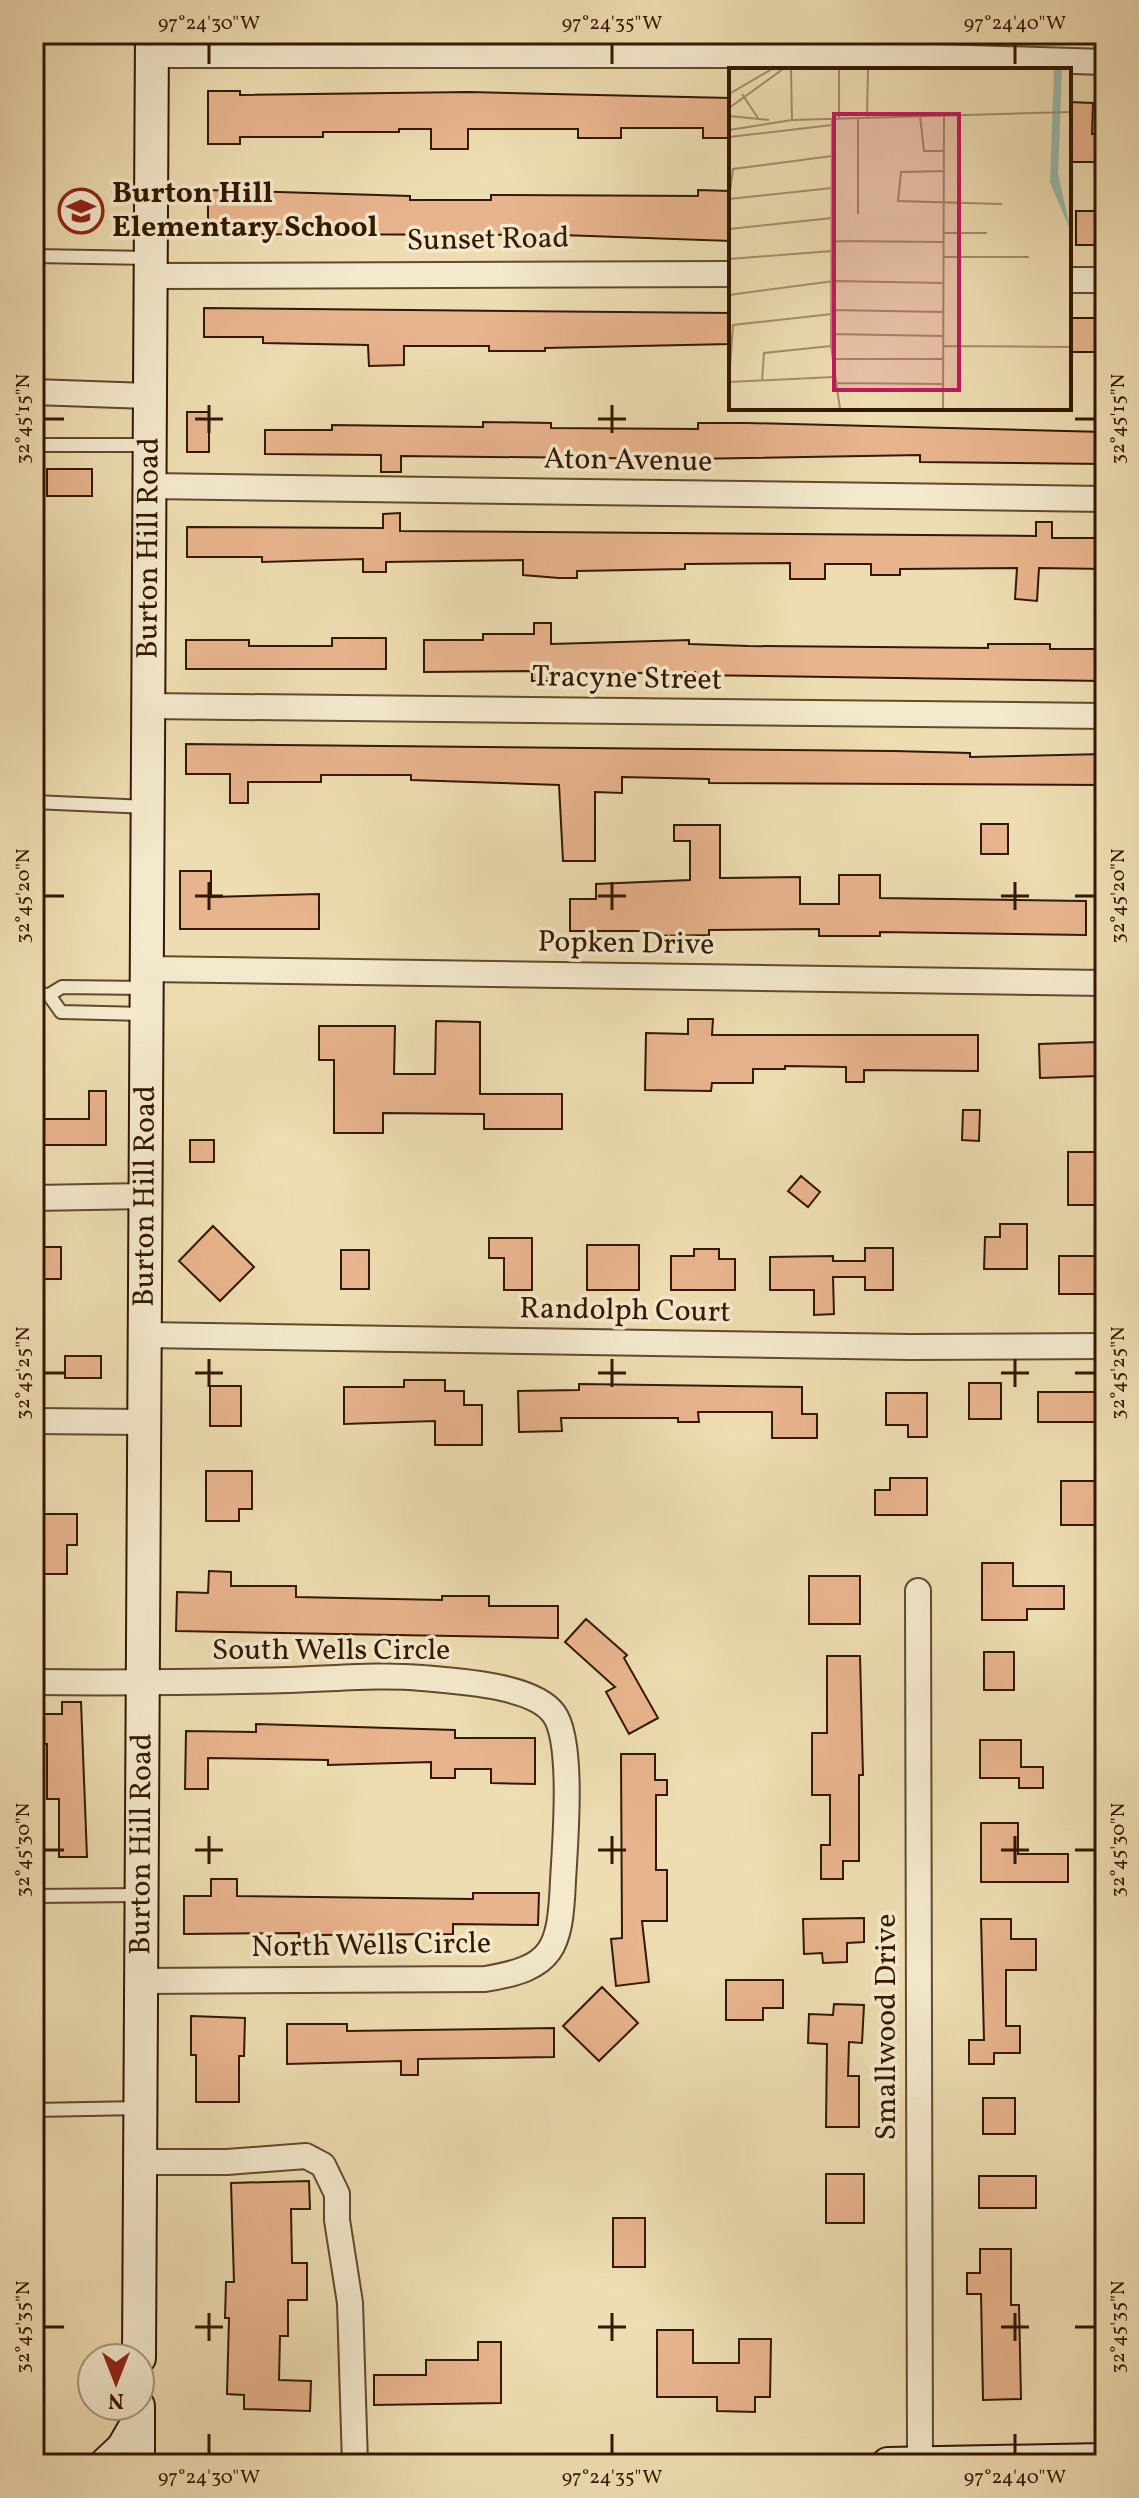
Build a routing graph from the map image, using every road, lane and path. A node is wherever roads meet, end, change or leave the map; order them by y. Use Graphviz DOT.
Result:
graph roads {
  1 [pos="152,45"];
  2 [pos="1105,62"];
  3 [pos="34,256"];
  4 [pos="150,267"];
  5 [pos="729,274"];
  6 [pos="1071,280"];
  7 [pos="1105,280"];
  8 [pos="34,392"];
  9 [pos="148,396"];
  10 [pos="34,445"];
  11 [pos="150,445"];
  12 [pos="149,486"];
  13 [pos="1105,499"];
  14 [pos="148,706"];
  15 [pos="1105,716"];
  16 [pos="34,802"];
  17 [pos="149,808"];
  18 [pos="1105,983"];
  19 [pos="147,991"];
  20 [pos="34,994"];
  21 [pos="49,995"];
  22 [pos="145,1196"];
  23 [pos="34,1198"];
  24 [pos="144,1335"];
  25 [pos="1105,1346"];
  26 [pos="34,1421"];
  27 [pos="144,1422"];
  28 [pos="918,1591"];
  29 [pos="34,1682"];
  30 [pos="142,1683"];
  31 [pos="519,1692"];
  32 [pos="141,1895"];
  33 [pos="34,1896"];
  34 [pos="141,1981"];
  35 [pos="140,2108"];
  36 [pos="34,2110"];
  37 [pos="140,2162"];
  38 [pos="139,2342"];
  39 [pos="134,2422"];
  40 [pos="138,2422"];
  41 [pos="1096,2462"];
  42 [pos="920,2463"];
  43 [pos="106,2464"];
  44 [pos="138,2464"];
  45 [pos="355,2464"];
  46 [pos="888,2464"];
  1 -- 2 [label="street"];
  1 -- 4 [label="street, Burton Hill Road"];
  3 -- 4 [label="lane"];
  4 -- 5 [label="street, Sunset Road"];
  4 -- 9 [label="street, Burton Hill Road"];
  6 -- 7 [label="street"];
  8 -- 9 [label="street"];
  9 -- 11 [label="street, Burton Hill Road"];
  10 -- 11 [label="lane"];
  11 -- 12 [label="street, Burton Hill Road"];
  12 -- 13 [label="street, Aton Avenue"];
  12 -- 14 [label="street, Burton Hill Road"];
  14 -- 15 [label="street, Tracyne Street"];
  14 -- 17 [label="street, Burton Hill Road"];
  16 -- 17 [label="lane"];
  17 -- 19 [label="street, Burton Hill Road"];
  18 -- 19 [label="street, Popken Drive"];
  19 -- 21 [label="lane"];
  19 -- 21 [label="lane"];
  19 -- 22 [label="street, Burton Hill Road"];
  20 -- 21 [label="lane"];
  22 -- 23 [label="street"];
  22 -- 24 [label="street, Burton Hill Road"];
  24 -- 25 [label="street, Randolph Court"];
  24 -- 27 [label="street, Burton Hill Road"];
  26 -- 27 [label="street"];
  27 -- 30 [label="street, Burton Hill Road"];
  28 -- 42 [label="street, Smallwood Drive"];
  29 -- 30 [label="street, South Wells Circle"];
  30 -- 31 [label="street, South Wells Circle"];
  30 -- 32 [label="street, Burton Hill Road"];
  31 -- 34 [label="street, North Wells Circle"];
  32 -- 33 [label="lane"];
  32 -- 34 [label="street, Burton Hill Road"];
  34 -- 35 [label="street, Burton Hill Road"];
  35 -- 36 [label="lane"];
  35 -- 37 [label="street, Burton Hill Road"];
  37 -- 38 [label="street, Burton Hill Road"];
  37 -- 45 [label="street"];
  39 -- 43 [label="street"];
  40 -- 44 [label="street"];
  41 -- 42 [label="street"];
  42 -- 46 [label="street"];
}
